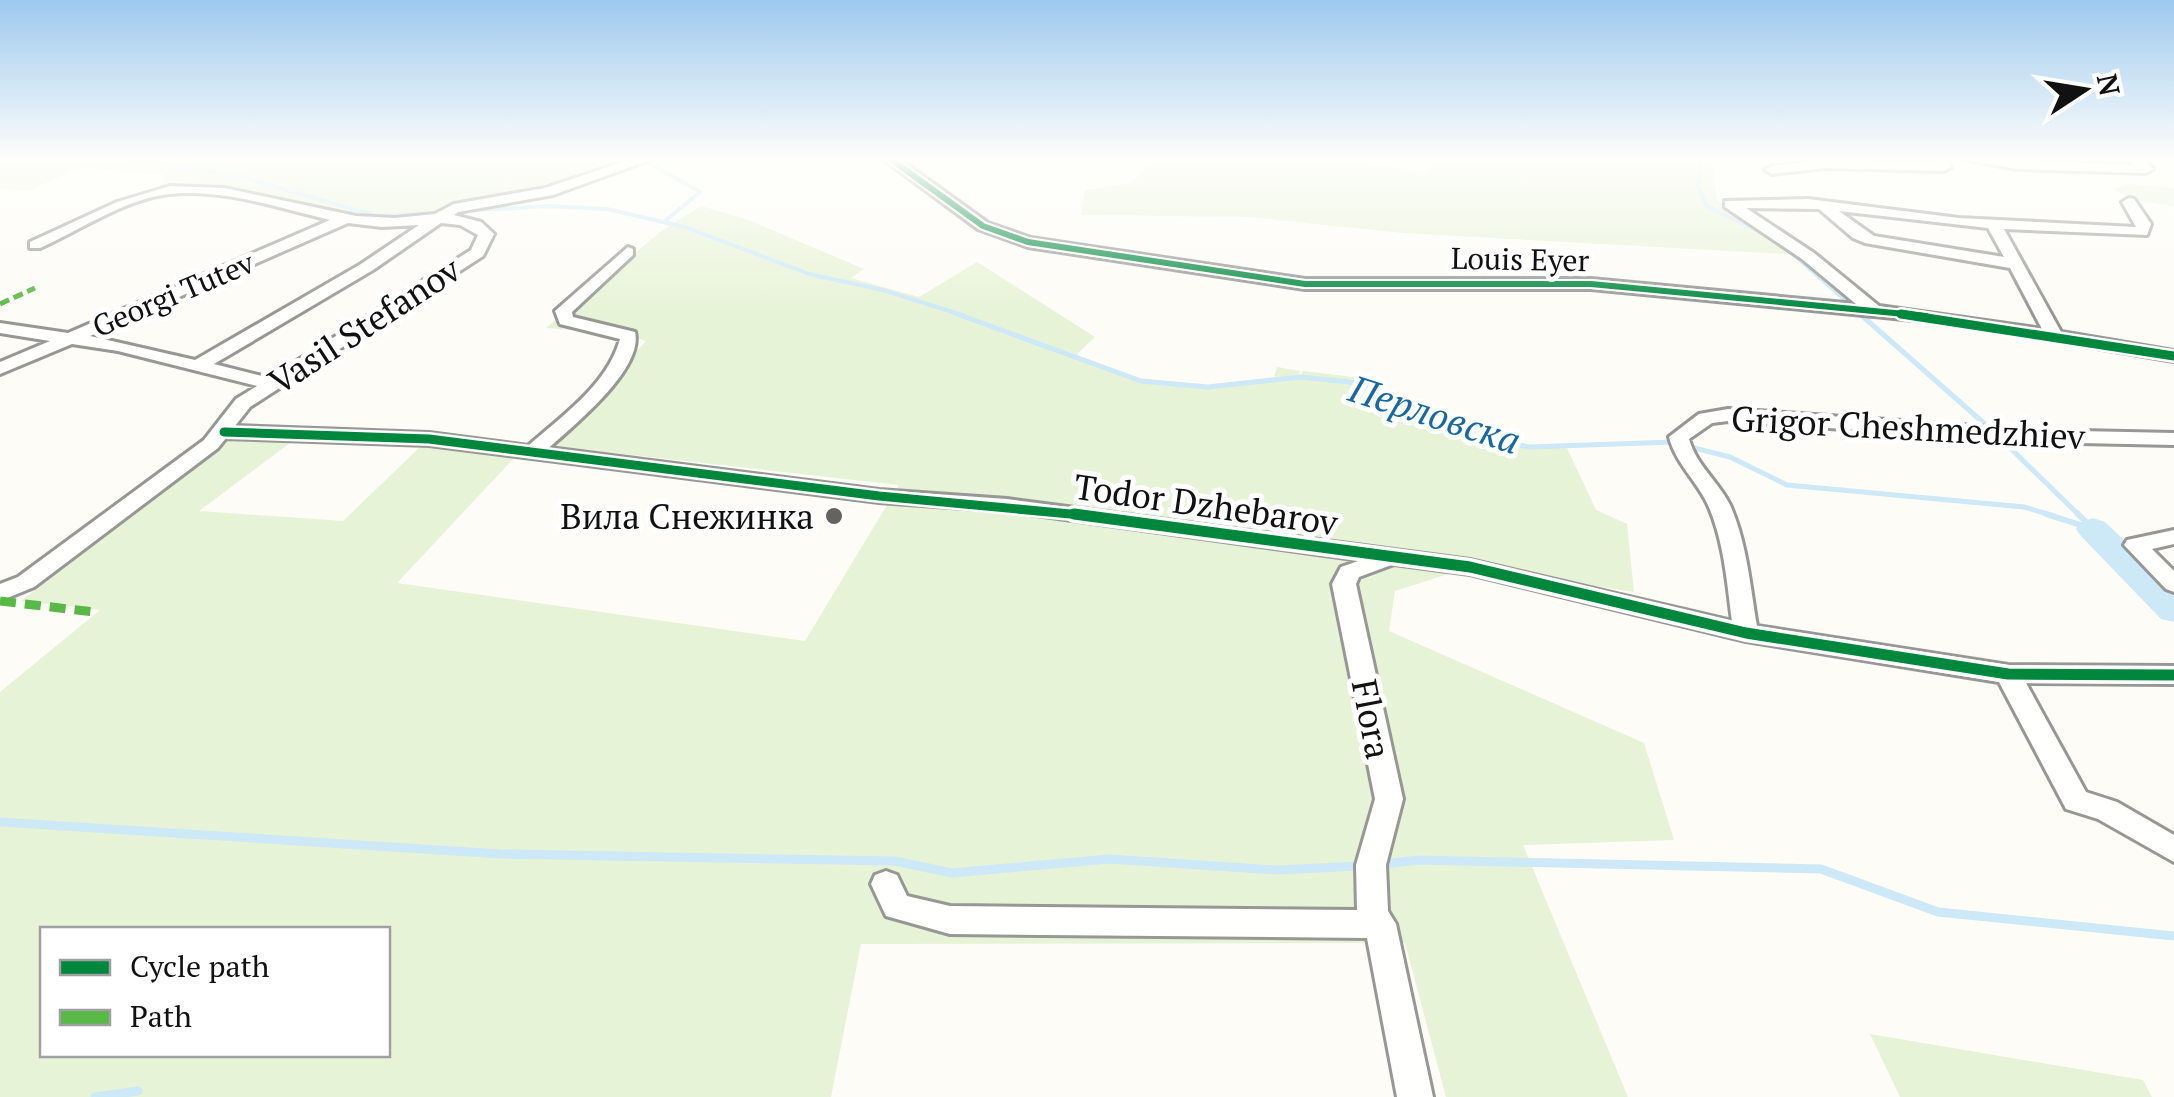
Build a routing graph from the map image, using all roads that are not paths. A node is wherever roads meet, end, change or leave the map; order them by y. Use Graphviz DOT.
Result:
graph roads {
  1 [pos="120,209"];
  2 [pos="311,209"];
  3 [pos="451,209"];
  4 [pos="960,209"];
  5 [pos="1738,209"];
  6 [pos="1828,209"];
  7 [pos="1858,209"];
  8 [pos="2134,209"];
  9 [pos="347,218"];
  10 [pos="433,218"];
  11 [pos="1994,225"];
  12 [pos="34,245"];
  13 [pos="232,250"];
  14 [pos="628,252"];
  15 [pos="262,256"];
  16 [pos="2014,264"];
  17 [pos="1859,309"];
  18 [pos="0,328"];
  19 [pos="2055,336"];
  20 [pos="70,337"];
  21 [pos="2174,356"];
  22 [pos="199,365"];
  23 [pos="0,369"];
  24 [pos="272,384"];
  25 [pos="224,432"];
  26 [pos="2174,439"];
  27 [pos="534,452"];
  28 [pos="2174,537"];
  29 [pos="1394,556"];
  30 [pos="2174,584"];
  31 [pos="0,593"];
  32 [pos="1746,633"];
  33 [pos="2008,674"];
  34 [pos="2174,675"];
  35 [pos="2174,850"];
  36 [pos="886,884"];
  37 [pos="1376,919"];
  38 [pos="1414,1097"];
  1 -- 12 [label="street"];
  2 -- 9 [label="street"];
  3 -- 10 [label="street, Vasil Stefanov"];
  4 -- 17 [label="street, Louis Eyer"];
  5 -- 17 [label="street"];
  6 -- 16 [label="street"];
  7 -- 11 [label="street"];
  8 -- 11 [label="street"];
  9 -- 10 [label="street"];
  9 -- 15 [label="street, Georgi Tutev"];
  10 -- 22 [label="street"];
  10 -- 24 [label="street, Vasil Stefanov"];
  11 -- 16 [label="street"];
  13 -- 15 [label="street"];
  14 -- 27 [label="street"];
  15 -- 20 [label="street, Georgi Tutev"];
  16 -- 19 [label="street"];
  17 -- 19 [label="street, Louis Eyer"];
  18 -- 20 [label="street"];
  19 -- 21 [label="street, Louis Eyer"];
  20 -- 22 [label="street"];
  20 -- 23 [label="street, Georgi Tutev"];
  22 -- 24 [label="street"];
  24 -- 25 [label="street, Vasil Stefanov"];
  25 -- 27 [label="street, Todor Dzhebarov"];
  25 -- 31 [label="street, Vasil Stefanov"];
  26 -- 32 [label="street, Grigor Cheshmedzhiev"];
  27 -- 29 [label="street, Todor Dzhebarov"];
  28 -- 30 [label="street"];
  29 -- 32 [label="street, Todor Dzhebarov"];
  29 -- 37 [label="street, Flora"];
  32 -- 33 [label="street, Todor Dzhebarov"];
  33 -- 34 [label="street, Todor Dzhebarov"];
  33 -- 35 [label="street"];
  36 -- 37 [label="street"];
  37 -- 38 [label="street, Flora"];
}
